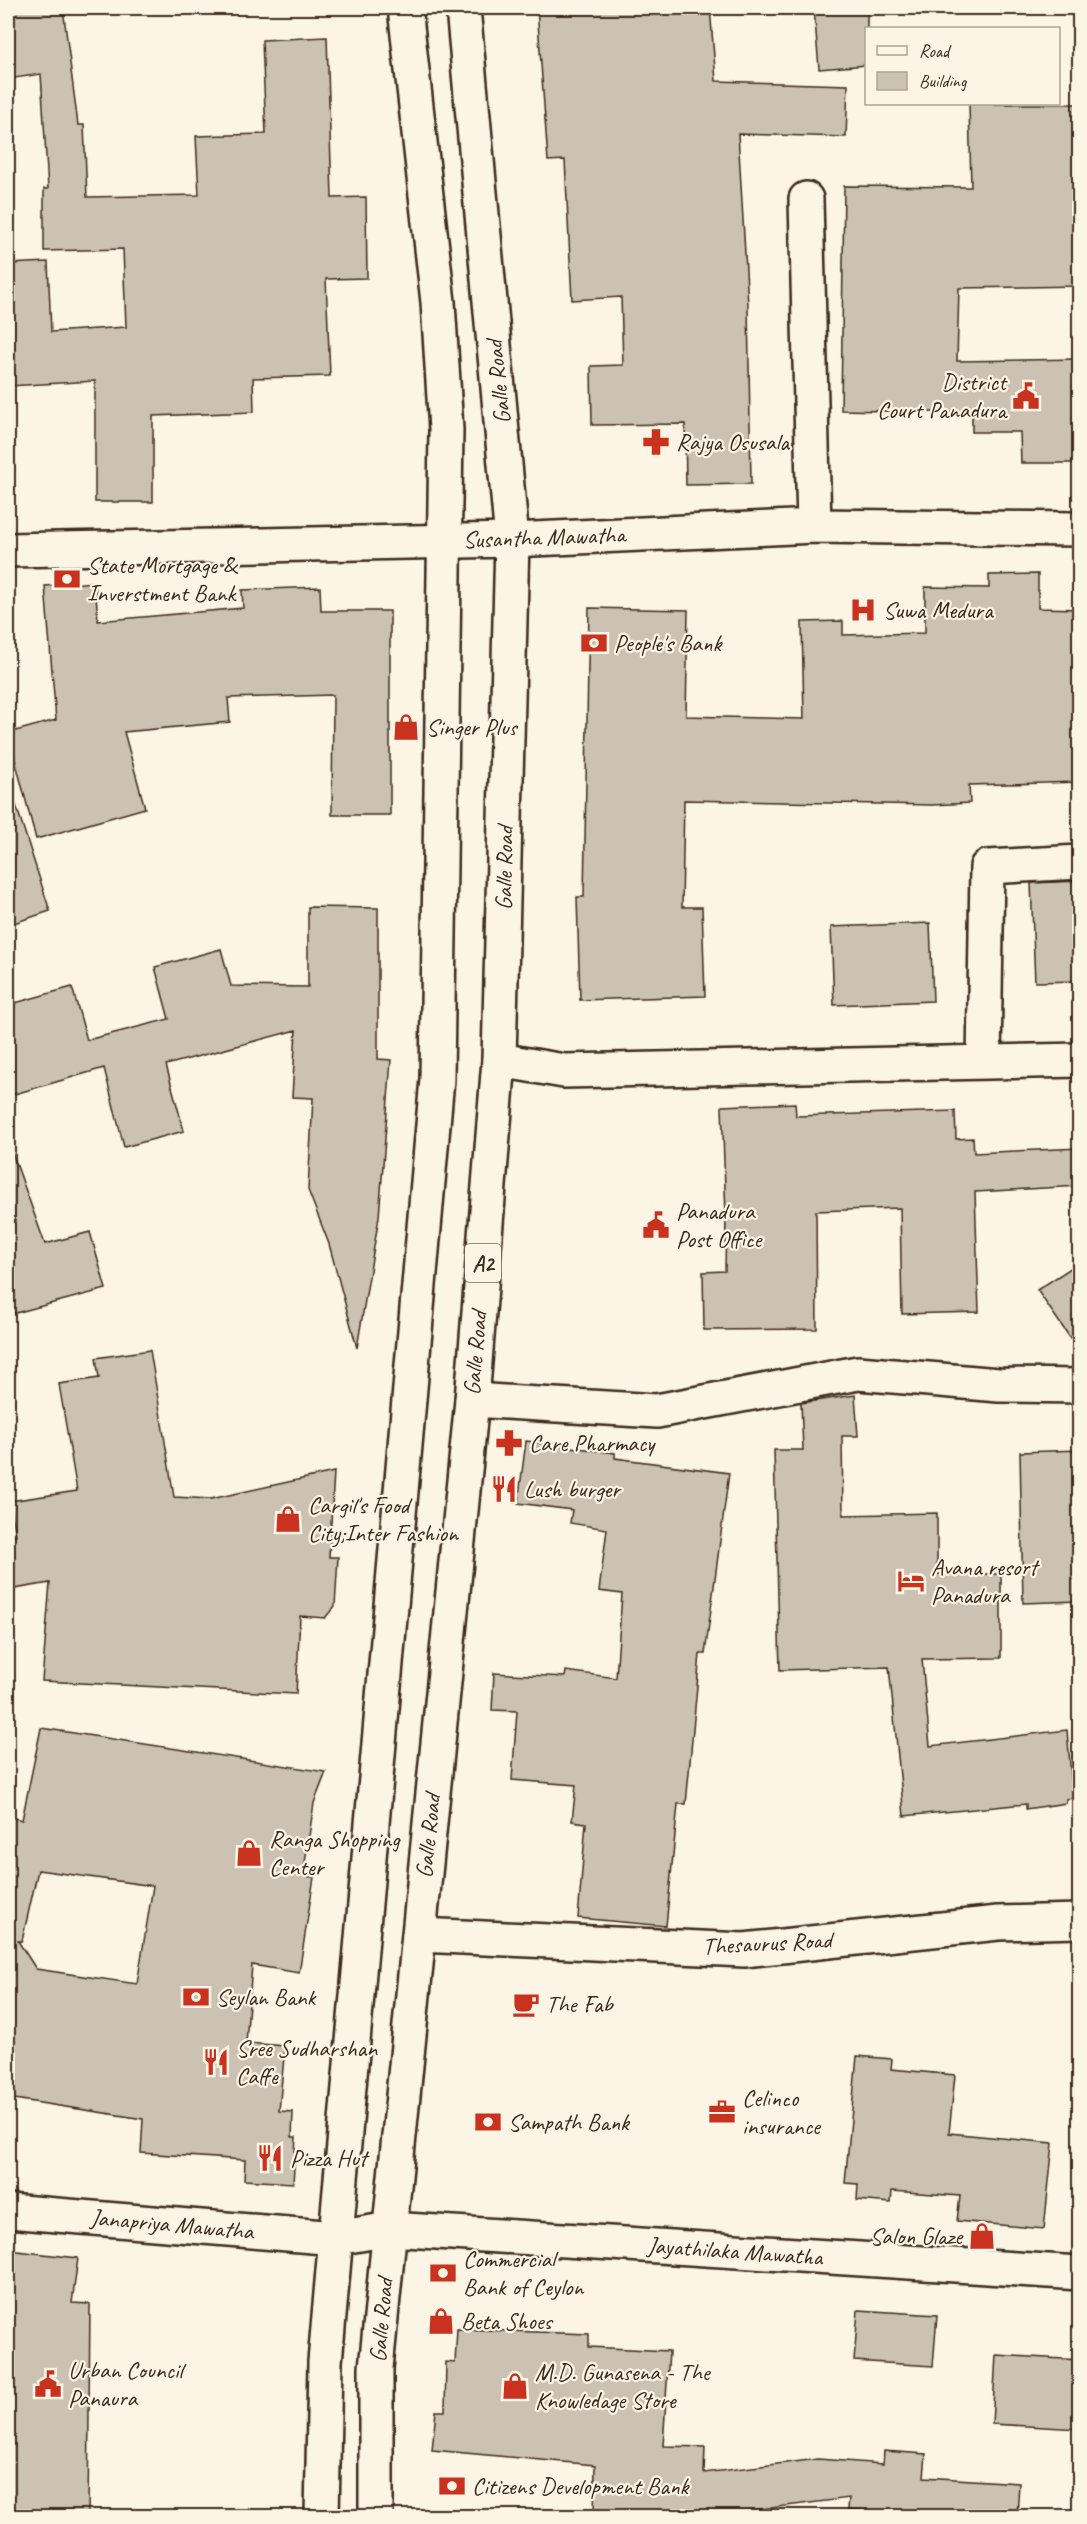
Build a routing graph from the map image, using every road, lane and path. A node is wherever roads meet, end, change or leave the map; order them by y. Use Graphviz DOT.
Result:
graph roads {
  1 [pos="405,8"];
  2 [pos="463,8"];
  3 [pos="806,199"];
  4 [pos="814,526"];
  5 [pos="1080,529"];
  6 [pos="512,540"];
  7 [pos="443,541"];
  8 [pos="8,549"];
  9 [pos="1080,862"];
  10 [pos="499,1060"];
  11 [pos="1080,1060"];
  12 [pos="984,1062"];
  13 [pos="1080,1386"];
  14 [pos="472,1400"];
  15 [pos="1080,1921"];
  16 [pos="419,1935"];
  17 [pos="8,2211"];
  18 [pos="390,2229"];
  19 [pos="336,2238"];
  20 [pos="1080,2273"];
  21 [pos="322,2517"];
  22 [pos="376,2517"];
  1 -- 7 [label="main road"];
  2 -- 6 [label="main road, Galle Road / A2"];
  3 -- 4 [label="main road"];
  4 -- 5 [label="main road, Susantha Mawatha"];
  4 -- 6 [label="main road, Susantha Mawatha"];
  6 -- 7 [label="main road, Susantha Mawatha"];
  6 -- 10 [label="main road, Galle Road / A2"];
  7 -- 8 [label="main road, Susantha Mawatha"];
  7 -- 19 [label="main road"];
  9 -- 12 [label="main road"];
  10 -- 12 [label="main road"];
  10 -- 14 [label="main road, Galle Road / A2"];
  11 -- 12 [label="main road"];
  13 -- 14 [label="main road"];
  14 -- 16 [label="main road, Galle Road / A2"];
  15 -- 16 [label="main road, Thesaurus Road"];
  16 -- 18 [label="main road, Galle Road / A2"];
  17 -- 19 [label="main road, Janapriya Mawatha"];
  18 -- 19 [label="main road, Janapriya Mawatha"];
  18 -- 20 [label="main road, Jayathilaka Mawatha"];
  18 -- 22 [label="main road, Galle Road / A2"];
  19 -- 21 [label="main road"];
}
